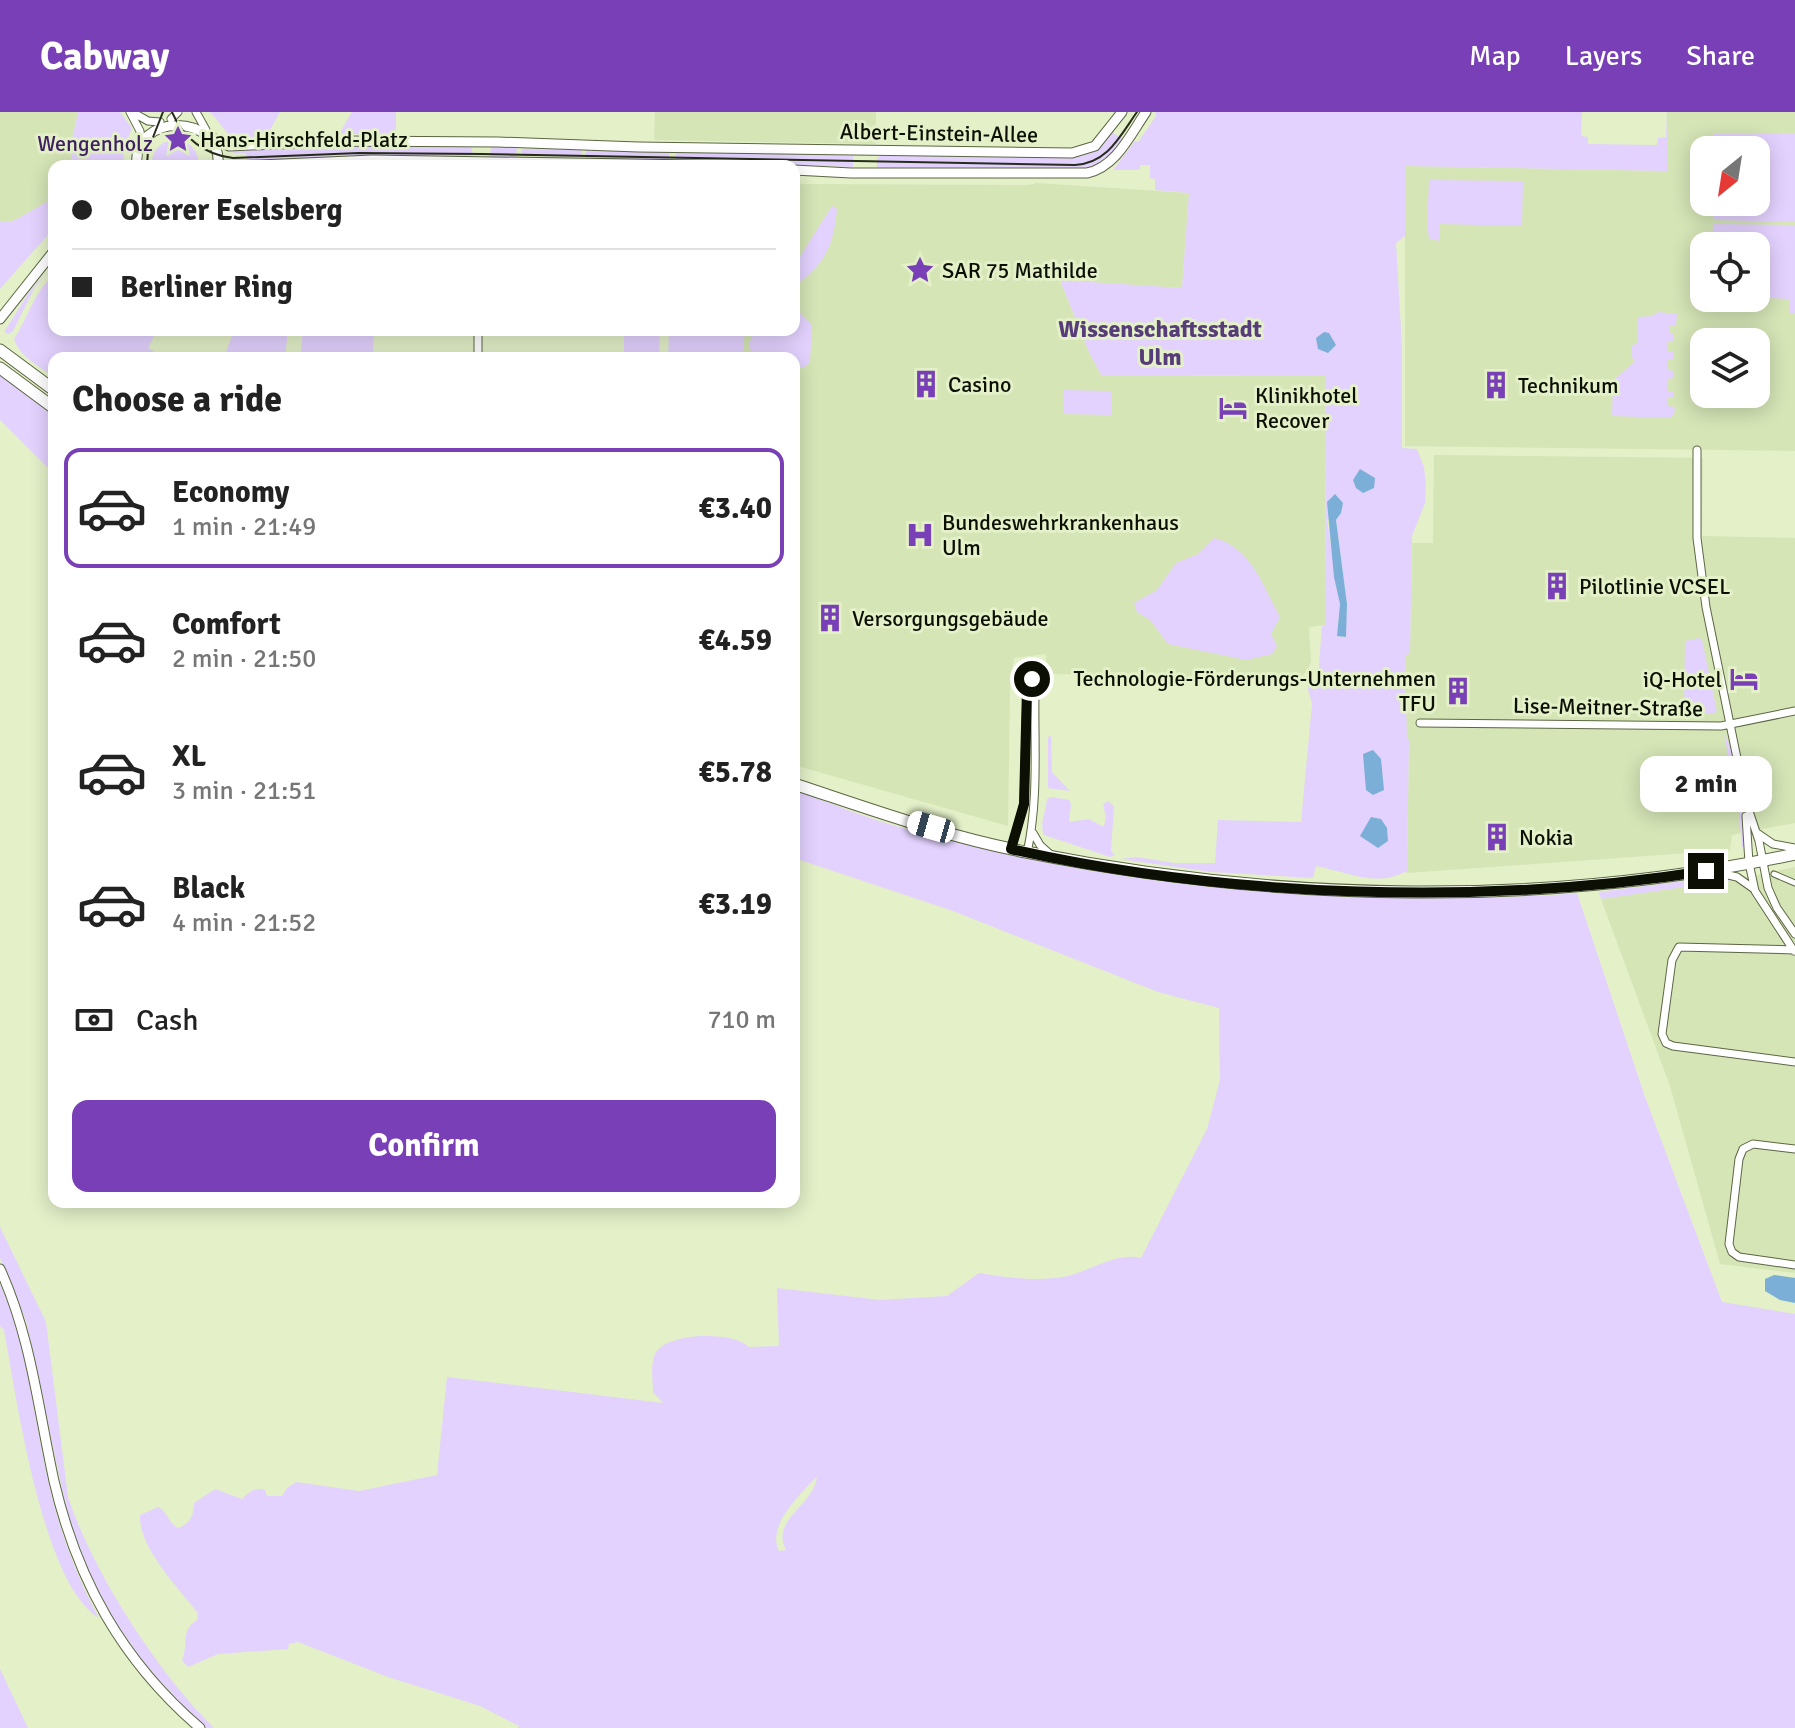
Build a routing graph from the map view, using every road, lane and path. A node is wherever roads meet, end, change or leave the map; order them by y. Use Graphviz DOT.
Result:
graph roads {
  1 [pos="131,112"];
  2 [pos="196,112"];
  3 [pos="1122,112"];
  4 [pos="1146,112"];
  5 [pos="175,115"];
  6 [pos="160,122"];
  7 [pos="210,134"];
  8 [pos="141,140"];
  9 [pos="482,142"];
  10 [pos="137,160"];
  11 [pos="218,160"];
  12 [pos="482,160"];
  13 [pos="800,170"];
  14 [pos="48,259"];
  15 [pos="15,300"];
  16 [pos="0,307"];
  17 [pos="0,319"];
  18 [pos="0,350"];
  19 [pos="0,368"];
  20 [pos="48,386"];
  21 [pos="48,404"];
  22 [pos="1697,450"];
  23 [pos="1795,711"];
  24 [pos="1420,723"];
  25 [pos="1730,725"];
  26 [pos="800,786"];
  27 [pos="1746,802"];
  28 [pos="1032,829"];
  29 [pos="1754,830"];
  30 [pos="1011,849"];
  31 [pos="1795,851"];
  32 [pos="1027,853"];
  33 [pos="1055,857"];
  34 [pos="1762,861"];
  35 [pos="1749,863"];
  36 [pos="1706,871"];
  37 [pos="1774,874"];
  38 [pos="1794,884"];
  39 [pos="1755,891"];
  40 [pos="1795,934"];
  41 [pos="1794,951"];
  42 [pos="1795,1062"];
  43 [pos="1795,1149"];
  44 [pos="1795,1265"];
  45 [pos="0,1269"];
  46 [pos="200,1728"];
  1 -- 6 [label="street"];
  1 -- 8 [label="street"];
  2 -- 7 [label="street"];
  3 -- 9 [label="street, Albert-Einstein-Allee"];
  4 -- 13 [label="street, Albert-Einstein-Allee"];
  5 -- 6 [label="street"];
  5 -- 7 [label="street, Albert-Einstein-Allee"];
  6 -- 8 [label="street"];
  7 -- 9 [label="street, Albert-Einstein-Allee"];
  7 -- 11 [label="street"];
  8 -- 10 [label="street"];
  9 -- 12 [label="street"];
  14 -- 15 [label="street"];
  15 -- 16 [label="street"];
  15 -- 17 [label="street"];
  18 -- 20 [label="main road"];
  19 -- 21 [label="main road"];
  22 -- 25 [label="street"];
  23 -- 25 [label="street, Lise-Meitner-Straße"];
  24 -- 25 [label="street, Lise-Meitner-Straße"];
  25 -- 27 [label="street"];
  26 -- 30 [label="main road"];
  27 -- 29 [label="street"];
  27 -- 35 [label="street"];
  28 -- 30 [label="street"];
  28 -- 32 [label="street"];
  28 -- 33 [label="street"];
  29 -- 31 [label="street"];
  29 -- 34 [label="street"];
  30 -- 32 [label="main road"];
  31 -- 34 [label="main road"];
  32 -- 33 [label="main road"];
  33 -- 36 [label="main road"];
  34 -- 35 [label="main road"];
  34 -- 40 [label="street"];
  35 -- 36 [label="main road"];
  35 -- 39 [label="street"];
  36 -- 39 [label="street"];
  37 -- 38 [label="street"];
  39 -- 41 [label="street"];
  41 -- 42 [label="street"];
  43 -- 44 [label="street"];
  45 -- 46 [label="street"];
}
